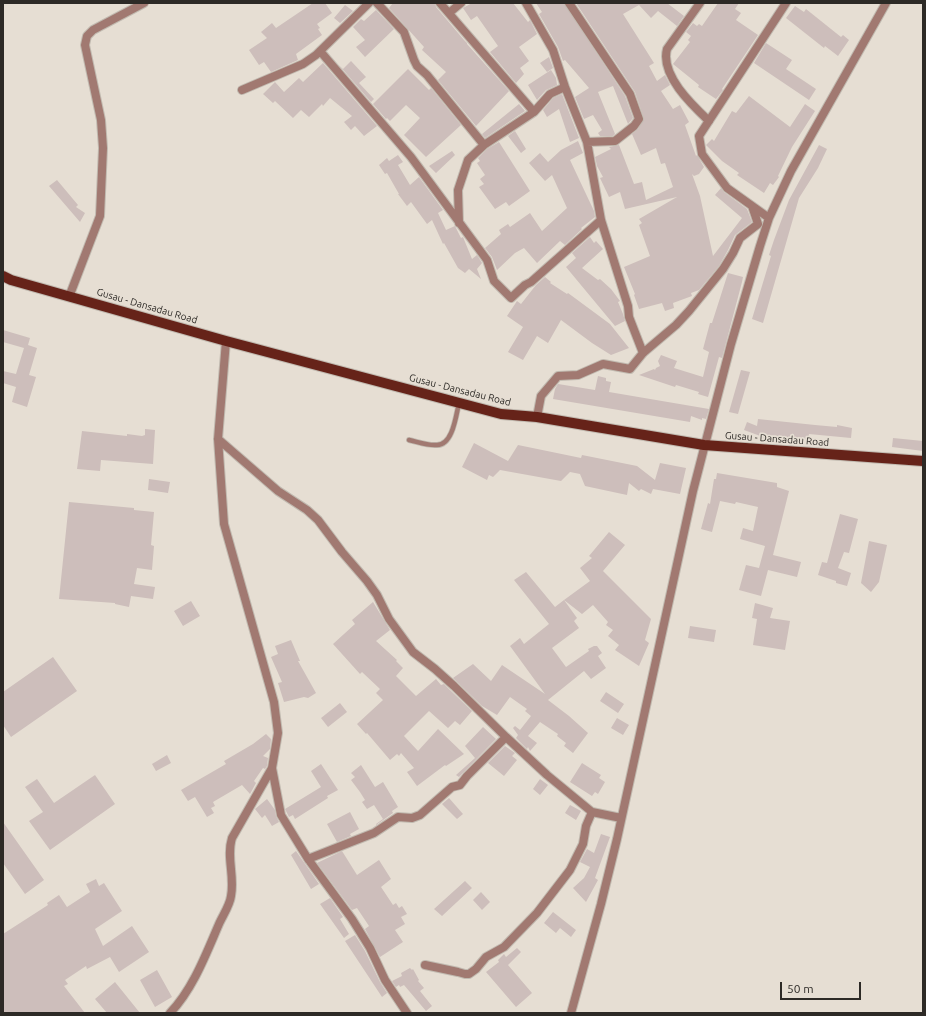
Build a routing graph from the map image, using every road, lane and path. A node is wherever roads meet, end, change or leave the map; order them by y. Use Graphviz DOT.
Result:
graph roads {
  1 [pos="144,3"];
  2 [pos="369,3"];
  3 [pos="376,3"];
  4 [pos="440,3"];
  5 [pos="461,3"];
  6 [pos="526,3"];
  7 [pos="569,3"];
  8 [pos="700,3"];
  9 [pos="785,3"];
  10 [pos="886,3"];
  11 [pos="449,13"];
  12 [pos="320,51"];
  13 [pos="565,87"];
  14 [pos="242,90"];
  15 [pos="534,112"];
  16 [pos="709,121"];
  17 [pos="587,142"];
  18 [pos="484,145"];
  19 [pos="752,206"];
  20 [pos="769,218"];
  21 [pos="601,220"];
  22 [pos="459,223"];
  23 [pos="3,276"];
  24 [pos="69,297"];
  25 [pos="226,341"];
  26 [pos="642,353"];
  27 [pos="459,403"];
  28 [pos="537,417"];
  29 [pos="218,439"];
  30 [pos="409,440"];
  31 [pos="704,445"];
  32 [pos="923,461"];
  33 [pos="506,737"];
  34 [pos="272,768"];
  35 [pos="592,812"];
  36 [pos="621,818"];
  37 [pos="308,859"];
  38 [pos="425,964"];
  39 [pos="170,1013"];
  40 [pos="407,1013"];
  41 [pos="571,1013"];
  1 -- 24 [label="street"];
  2 -- 12 [label="street"];
  3 -- 18 [label="street"];
  4 -- 11 [label="street"];
  5 -- 11 [label="street"];
  6 -- 13 [label="street"];
  7 -- 17 [label="street"];
  8 -- 16 [label="street"];
  9 -- 16 [label="street"];
  10 -- 20 [label="street"];
  11 -- 15 [label="street"];
  12 -- 14 [label="street"];
  12 -- 22 [label="street"];
  13 -- 15 [label="street"];
  13 -- 17 [label="street"];
  15 -- 18 [label="street"];
  16 -- 19 [label="street"];
  17 -- 21 [label="street"];
  18 -- 22 [label="street"];
  19 -- 20 [label="street"];
  19 -- 26 [label="street"];
  20 -- 31 [label="street"];
  21 -- 22 [label="street"];
  21 -- 26 [label="street"];
  23 -- 24 [label="main road, Gusau - Dansadau Road"];
  24 -- 25 [label="main road, Gusau - Dansadau Road"];
  25 -- 27 [label="main road, Gusau - Dansadau Road"];
  25 -- 29 [label="street"];
  26 -- 28 [label="street"];
  27 -- 28 [label="main road, Gusau - Dansadau Road"];
  27 -- 30 [label="lane"];
  28 -- 31 [label="main road, Gusau - Dansadau Road"];
  29 -- 33 [label="street"];
  29 -- 34 [label="street"];
  31 -- 32 [label="main road, Gusau - Dansadau Road"];
  31 -- 36 [label="street"];
  33 -- 35 [label="street"];
  33 -- 37 [label="street"];
  34 -- 37 [label="street"];
  34 -- 39 [label="street"];
  35 -- 36 [label="street"];
  35 -- 38 [label="street"];
  36 -- 41 [label="street"];
  37 -- 40 [label="street"];
}
